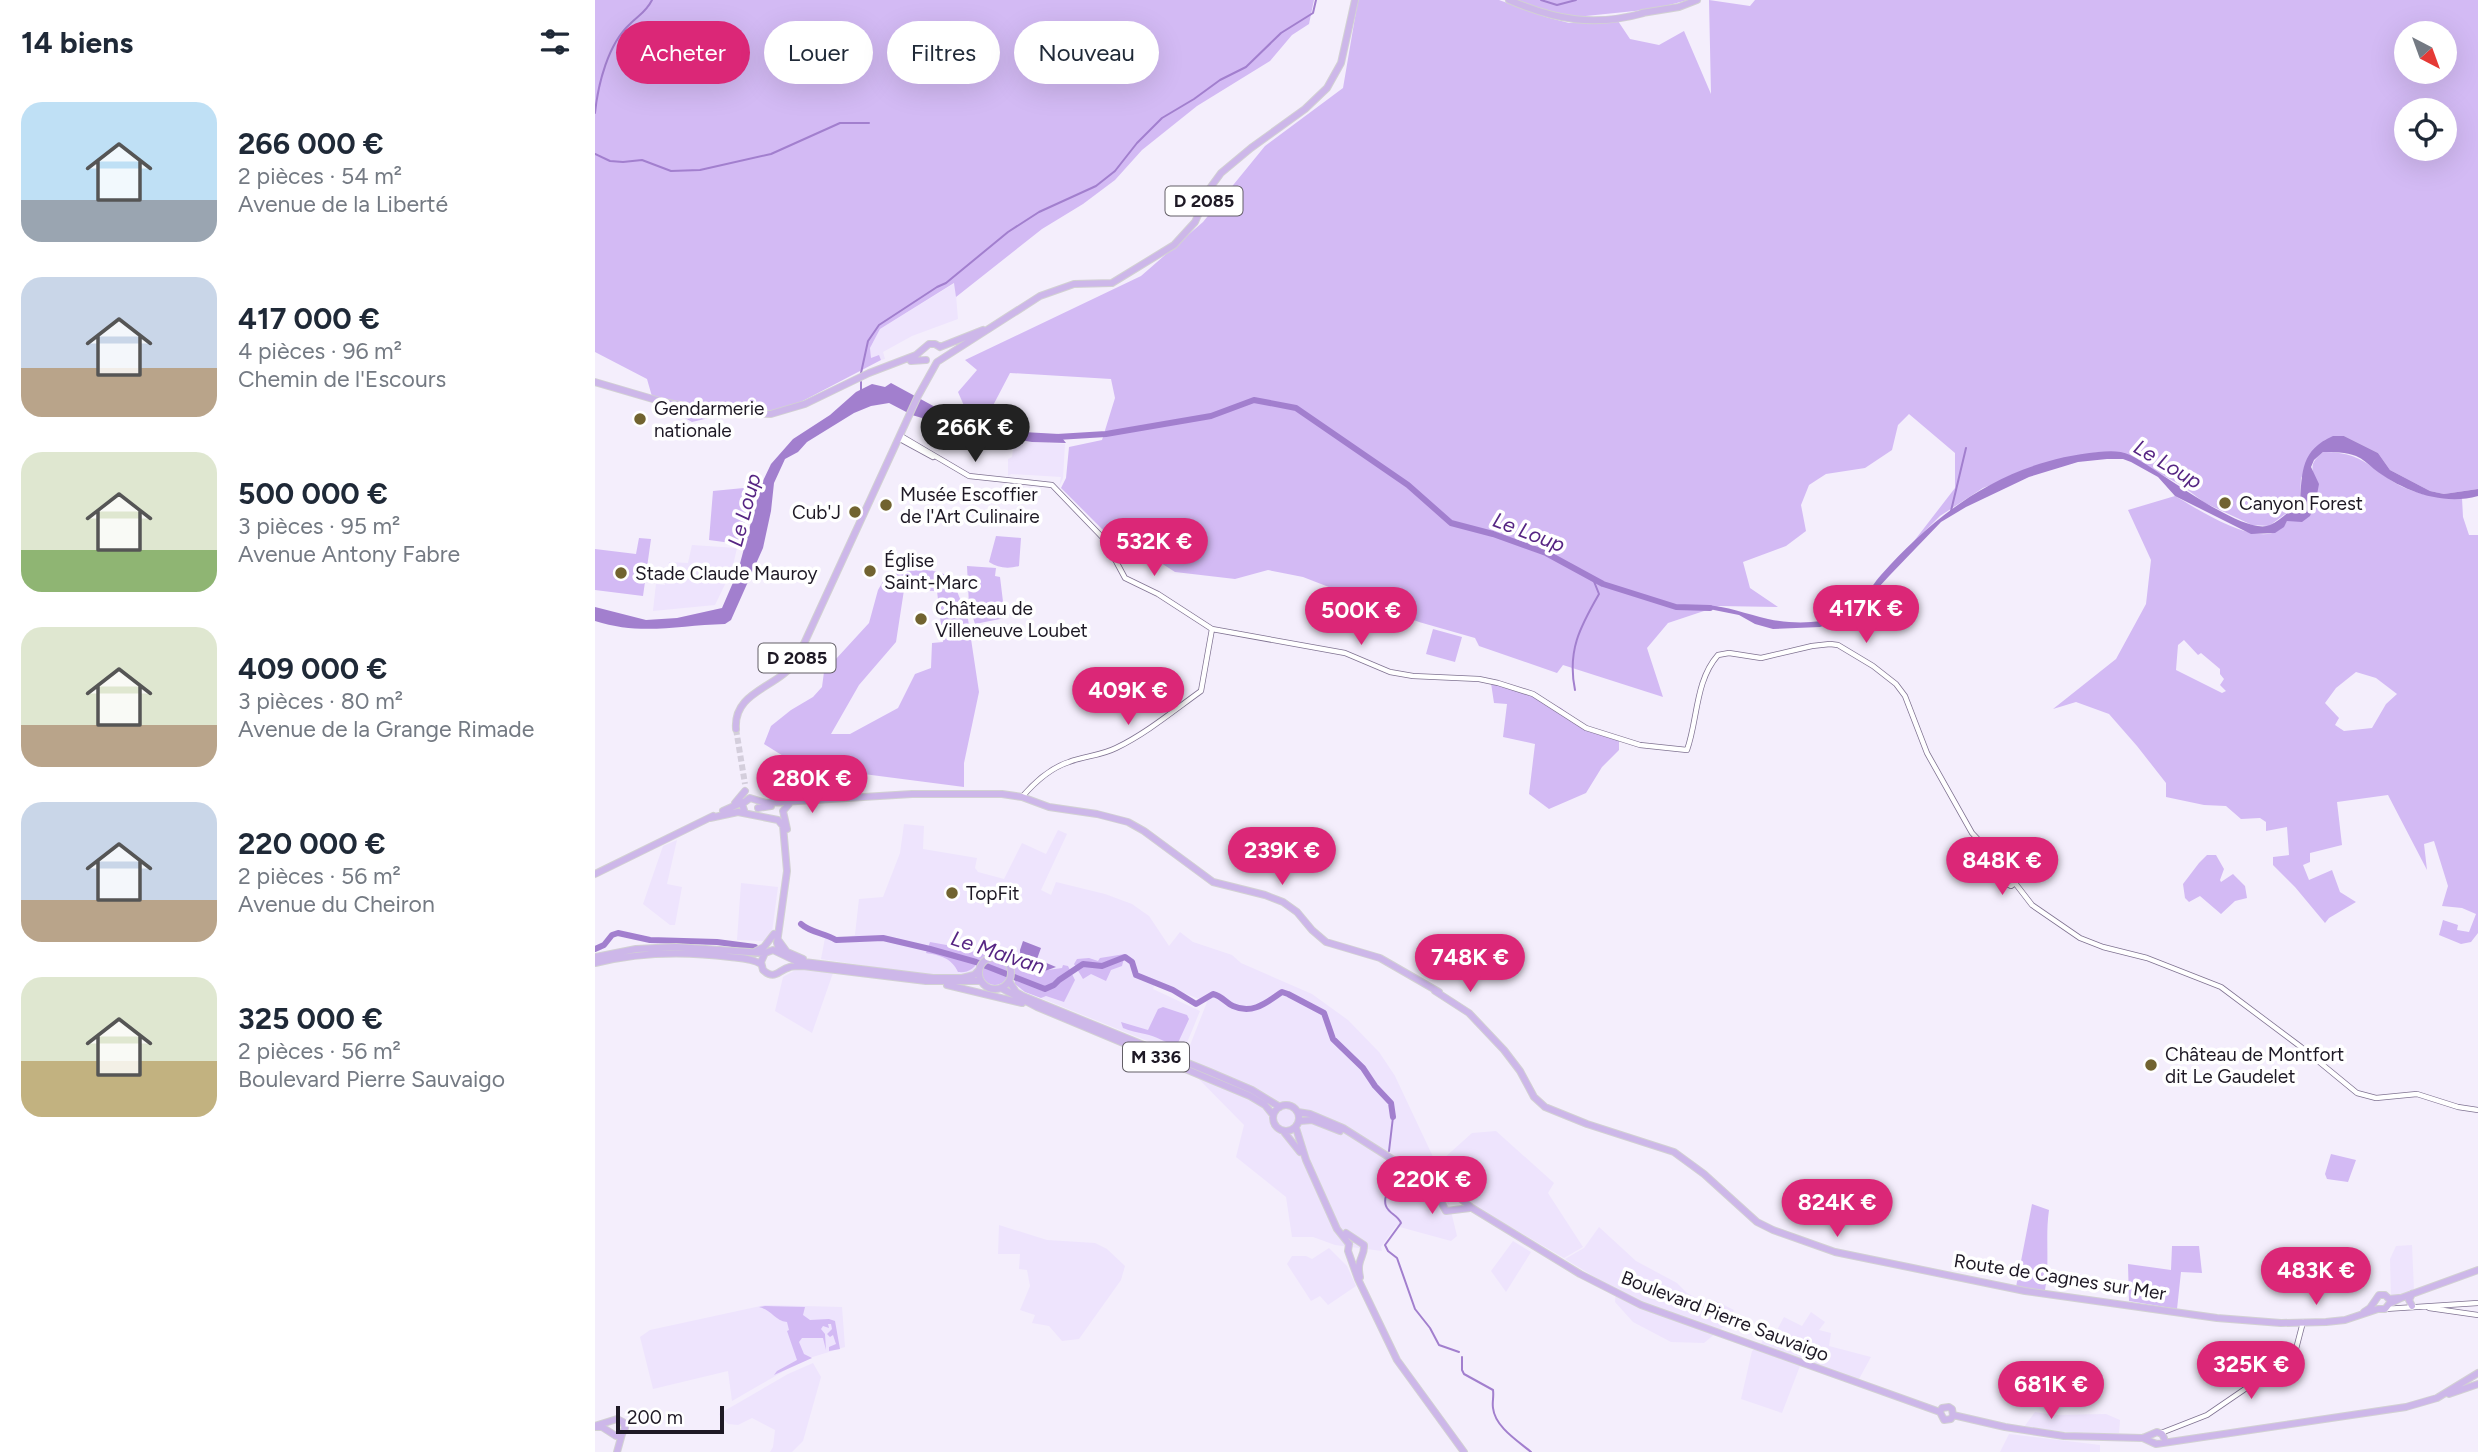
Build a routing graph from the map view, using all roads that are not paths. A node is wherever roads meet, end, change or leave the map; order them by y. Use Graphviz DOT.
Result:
graph roads {
  1 [pos="1355,0"];
  2 [pos="1509,0"];
  3 [pos="1697,0"];
  4 [pos="988,328"];
  5 [pos="940,347"];
  6 [pos="924,351"];
  7 [pos="933,361"];
  8 [pos="860,378"];
  9 [pos="595,382"];
  10 [pos="900,438"];
  11 [pos="1212,629"];
  12 [pos="736,729"];
  13 [pos="745,787"];
  14 [pos="1021,797"];
  15 [pos="754,799"];
  16 [pos="828,799"];
  17 [pos="743,802"];
  18 [pos="789,804"];
  19 [pos="730,808"];
  20 [pos="758,809"];
  21 [pos="747,814"];
  22 [pos="710,818"];
  23 [pos="767,818"];
  24 [pos="785,834"];
  25 [pos="787,857"];
  26 [pos="595,874"];
  27 [pos="2009,877"];
  28 [pos="2015,883"];
  29 [pos="776,935"];
  30 [pos="767,952"];
  31 [pos="746,953"];
  32 [pos="783,954"];
  33 [pos="595,957"];
  34 [pos="814,962"];
  35 [pos="595,963"];
  36 [pos="761,964"];
  37 [pos="784,970"];
  38 [pos="979,970"];
  39 [pos="926,981"];
  40 [pos="980,981"];
  41 [pos="1009,981"];
  42 [pos="1001,988"];
  43 [pos="1037,1007"];
  44 [pos="1280,1107"];
  45 [pos="2478,1110"];
  46 [pos="1298,1112"];
  47 [pos="1273,1115"];
  48 [pos="1298,1124"];
  49 [pos="1284,1132"];
  50 [pos="1358,1138"];
  51 [pos="1306,1160"];
  52 [pos="1446,1180"];
  53 [pos="1433,1184"];
  54 [pos="1447,1194"];
  55 [pos="1459,1199"];
  56 [pos="1441,1200"];
  57 [pos="1457,1208"];
  58 [pos="1472,1208"];
  59 [pos="1335,1223"];
  60 [pos="1356,1240"];
  61 [pos="1349,1244"];
  62 [pos="1351,1255"];
  63 [pos="1360,1256"];
  64 [pos="2478,1270"];
  65 [pos="1363,1289"];
  66 [pos="2412,1294"];
  67 [pos="2374,1302"];
  68 [pos="2478,1303"];
  69 [pos="2385,1305"];
  70 [pos="2415,1306"];
  71 [pos="2440,1307"];
  72 [pos="2478,1315"];
  73 [pos="2345,1317"];
  74 [pos="2280,1319"];
  75 [pos="2253,1320"];
  76 [pos="2301,1322"];
  77 [pos="2478,1373"];
  78 [pos="2478,1384"];
  79 [pos="2437,1398"];
  80 [pos="595,1426"];
  81 [pos="610,1430"];
  82 [pos="622,1434"];
  83 [pos="2163,1436"];
  84 [pos="2148,1439"];
  85 [pos="617,1450"];
  86 [pos="1467,1452"];
  1 -- 4 [label="main road, D 2085"];
  2 -- 3 [label="main road"];
  4 -- 5 [label="main road, D 2085"];
  4 -- 7 [label="main road, D 2085"];
  5 -- 6 [label="main road"];
  5 -- 7 [label="main road"];
  6 -- 7 [label="main road"];
  6 -- 8 [label="main road"];
  7 -- 8 [label="main road"];
  7 -- 10 [label="main road, D 2085"];
  8 -- 9 [label="main road"];
  10 -- 11 [label="street"];
  10 -- 12 [label="main road, D 2085"];
  11 -- 14 [label="street"];
  11 -- 27 [label="street"];
  13 -- 15 [label="main road"];
  13 -- 17 [label="main road"];
  13 -- 19 [label="main road"];
  14 -- 16 [label="main road"];
  14 -- 75 [label="main road, Route de Cagnes sur Mer"];
  15 -- 16 [label="main road"];
  15 -- 17 [label="main road"];
  15 -- 20 [label="main road"];
  16 -- 18 [label="main road"];
  17 -- 19 [label="main road"];
  17 -- 21 [label="main road"];
  18 -- 20 [label="main road"];
  18 -- 24 [label="main road"];
  19 -- 22 [label="main road"];
  20 -- 21 [label="main road"];
  20 -- 23 [label="main road"];
  21 -- 22 [label="main road"];
  21 -- 23 [label="main road"];
  22 -- 26 [label="main road"];
  23 -- 24 [label="main road"];
  24 -- 25 [label="main road"];
  25 -- 29 [label="main road"];
  25 -- 29 [label="main road"];
  27 -- 28 [label="street"];
  27 -- 28 [label="street"];
  28 -- 45 [label="street"];
  29 -- 30 [label="main road"];
  29 -- 31 [label="main road"];
  29 -- 32 [label="main road"];
  29 -- 34 [label="main road"];
  30 -- 31 [label="main road"];
  30 -- 32 [label="main road"];
  30 -- 36 [label="main road"];
  31 -- 33 [label="main road"];
  32 -- 34 [label="main road"];
  32 -- 37 [label="main road"];
  34 -- 38 [label="main road"];
  35 -- 36 [label="main road"];
  36 -- 37 [label="main road"];
  37 -- 39 [label="main road, M 336"];
  38 -- 40 [label="main road"];
  38 -- 41 [label="main road"];
  39 -- 40 [label="main road"];
  39 -- 43 [label="main road, M 336"];
  40 -- 42 [label="main road"];
  41 -- 42 [label="main road"];
  41 -- 44 [label="main road, M 336"];
  42 -- 43 [label="main road"];
  43 -- 47 [label="main road, M 336"];
  44 -- 46 [label="main road"];
  44 -- 47 [label="main road"];
  46 -- 48 [label="main road"];
  46 -- 50 [label="main road"];
  47 -- 49 [label="main road"];
  48 -- 49 [label="main road"];
  48 -- 50 [label="main road"];
  48 -- 51 [label="main road"];
  49 -- 51 [label="main road"];
  50 -- 53 [label="main road"];
  51 -- 59 [label="main road"];
  52 -- 53 [label="main road"];
  53 -- 54 [label="main road"];
  53 -- 56 [label="main road"];
  54 -- 55 [label="main road"];
  54 -- 56 [label="main road"];
  55 -- 57 [label="main road"];
  55 -- 58 [label="main road, Boulevard Pierre Sauvaigo"];
  56 -- 57 [label="main road"];
  57 -- 58 [label="main road"];
  58 -- 84 [label="main road, Boulevard Pierre Sauvaigo"];
  59 -- 60 [label="main road"];
  59 -- 61 [label="main road"];
  60 -- 61 [label="main road"];
  60 -- 63 [label="main road"];
  61 -- 62 [label="main road"];
  62 -- 63 [label="main road"];
  62 -- 65 [label="main road"];
  63 -- 65 [label="main road"];
  64 -- 66 [label="main road"];
  65 -- 86 [label="main road"];
  66 -- 69 [label="main road"];
  66 -- 70 [label="main road"];
  67 -- 69 [label="main road"];
  67 -- 69 [label="main road, Route de Cagnes sur Mer"];
  67 -- 73 [label="main road, Route de Cagnes sur Mer"];
  68 -- 71 [label="street"];
  69 -- 70 [label="street"];
  69 -- 76 [label="main road, Route de Cagnes sur Mer"];
  70 -- 71 [label="street"];
  71 -- 72 [label="street"];
  73 -- 74 [label="main road, Route de Cagnes sur Mer"];
  73 -- 76 [label="street"];
  74 -- 75 [label="main road, Route de Cagnes sur Mer"];
  74 -- 76 [label="main road"];
  75 -- 76 [label="main road, Route de Cagnes sur Mer"];
  76 -- 83 [label="street"];
  77 -- 79 [label="main road"];
  78 -- 79 [label="main road"];
  79 -- 83 [label="main road"];
  80 -- 81 [label="main road"];
  81 -- 82 [label="main road"];
  81 -- 82 [label="main road"];
  81 -- 85 [label="main road"];
  82 -- 85 [label="main road"];
  83 -- 84 [label="main road"];
  83 -- 84 [label="main road"];
}
